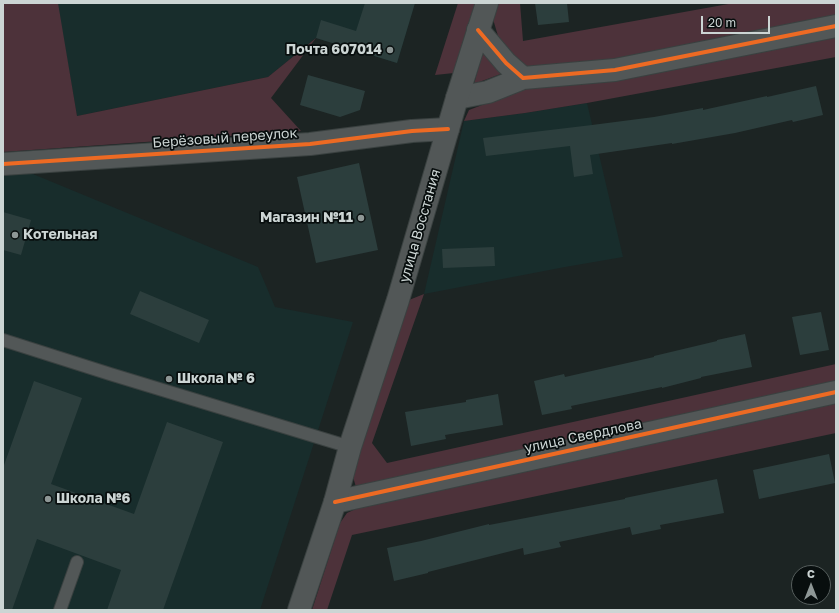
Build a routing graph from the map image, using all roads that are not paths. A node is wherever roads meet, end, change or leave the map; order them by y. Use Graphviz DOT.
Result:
graph roads {
  1 [pos="487,3"];
  2 [pos="836,26"];
  3 [pos="478,30"];
  4 [pos="523,78"];
  5 [pos="457,98"];
  6 [pos="448,129"];
  7 [pos="3,164"];
  8 [pos="3,340"];
  9 [pos="836,392"];
  10 [pos="350,447"];
  11 [pos="335,502"];
  12 [pos="77,562"];
  13 [pos="60,610"];
  14 [pos="299,610"];
  1 -- 3 [label="street, улица Восстания"];
  2 -- 4 [label="street"];
  3 -- 4 [label="street"];
  3 -- 5 [label="street, улица Восстания"];
  4 -- 5 [label="street"];
  5 -- 6 [label="street, улица Восстания"];
  6 -- 7 [label="street, Берёзовый переулок"];
  6 -- 10 [label="street, улица Восстания"];
  8 -- 10 [label="lane"];
  9 -- 11 [label="street, улица Свердлова"];
  10 -- 11 [label="street, улица Восстания"];
  11 -- 14 [label="street, улица Восстания"];
  12 -- 13 [label="lane"];
}
